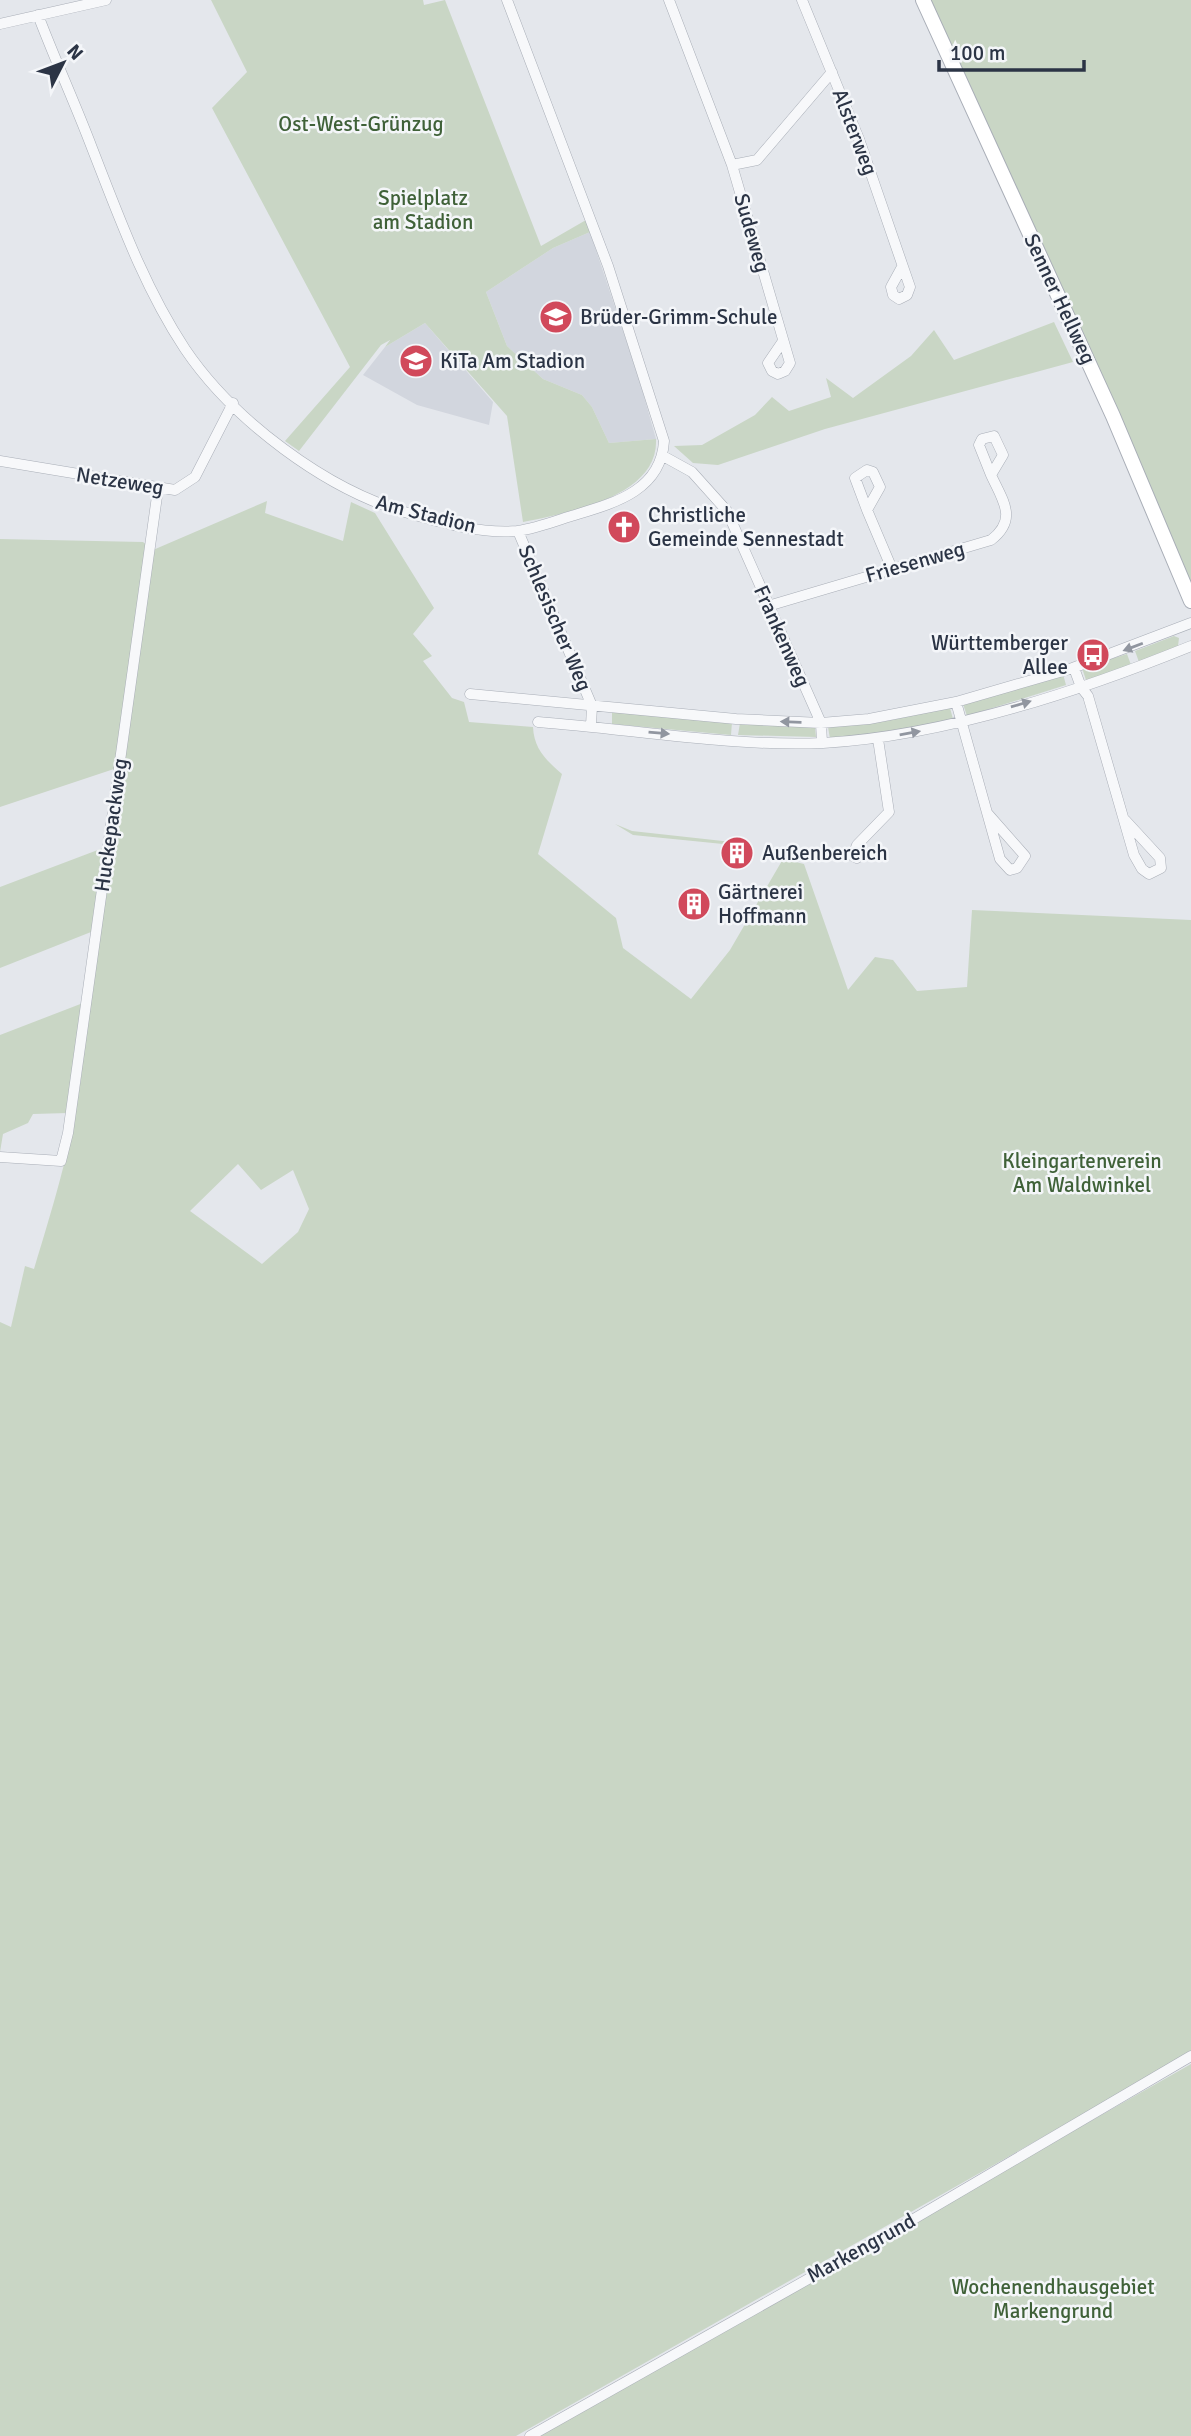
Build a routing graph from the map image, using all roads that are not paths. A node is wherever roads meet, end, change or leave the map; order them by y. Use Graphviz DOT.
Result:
graph roads {
  1 [pos="106,0"];
  2 [pos="507,0"];
  3 [pos="670,0"];
  4 [pos="802,0"];
  5 [pos="923,0"];
  6 [pos="38,15"];
  7 [pos="0,24"];
  8 [pos="832,72"];
  9 [pos="732,165"];
  10 [pos="902,267"];
  11 [pos="783,341"];
  12 [pos="233,403"];
  13 [pos="663,456"];
  14 [pos="0,461"];
  15 [pos="991,475"];
  16 [pos="158,489"];
  17 [pos="867,510"];
  18 [pos="518,531"];
  19 [pos="892,569"];
  20 [pos="1191,601"];
  21 [pos="768,606"];
  22 [pos="1191,623"];
  23 [pos="1191,646"];
  24 [pos="1074,668"];
  25 [pos="1080,687"];
  26 [pos="470,694"];
  27 [pos="956,702"];
  28 [pos="592,706"];
  29 [pos="961,721"];
  30 [pos="538,722"];
  31 [pos="821,723"];
  32 [pos="591,726"];
  33 [pos="878,739"];
  34 [pos="822,743"];
  35 [pos="988,814"];
  36 [pos="1125,820"];
  37 [pos="857,858"];
  38 [pos="0,1157"];
  39 [pos="1191,2056"];
  40 [pos="530,2436"];
  1 -- 6 [label="street"];
  2 -- 13 [label="street"];
  3 -- 9 [label="street, Sudeweg"];
  4 -- 8 [label="street, Alsterweg"];
  5 -- 20 [label="street, Senner Hellweg"];
  6 -- 7 [label="street"];
  6 -- 12 [label="street, Am Stadion"];
  8 -- 9 [label="street, Sudeweg"];
  8 -- 10 [label="street, Alsterweg"];
  9 -- 11 [label="street, Sudeweg"];
  12 -- 16 [label="street, Netzeweg"];
  12 -- 18 [label="street, Am Stadion"];
  13 -- 18 [label="street, Am Stadion"];
  13 -- 21 [label="street, Frankenweg"];
  14 -- 16 [label="street, Netzeweg"];
  15 -- 19 [label="street, Friesenweg"];
  16 -- 38 [label="street, Huckepackweg"];
  17 -- 19 [label="street"];
  18 -- 28 [label="street, Schlesischer Weg"];
  19 -- 21 [label="street, Friesenweg"];
  21 -- 31 [label="street, Frankenweg"];
  22 -- 24 [label="street, one-way"];
  23 -- 25 [label="street"];
  24 -- 25 [label="street"];
  24 -- 27 [label="street"];
  29 -- 25 [label="street, one-way"];
  25 -- 36 [label="street"];
  26 -- 28 [label="street"];
  27 -- 29 [label="street"];
  27 -- 31 [label="street"];
  31 -- 28 [label="street, one-way"];
  28 -- 32 [label="street"];
  33 -- 29 [label="street, one-way"];
  29 -- 35 [label="street"];
  30 -- 32 [label="street"];
  31 -- 34 [label="street"];
  32 -- 34 [label="street, one-way"];
  33 -- 34 [label="street"];
  33 -- 37 [label="street"];
  35 -- 35 [label="street"];
  36 -- 36 [label="street"];
  39 -- 40 [label="street, Markengrund"];
}
